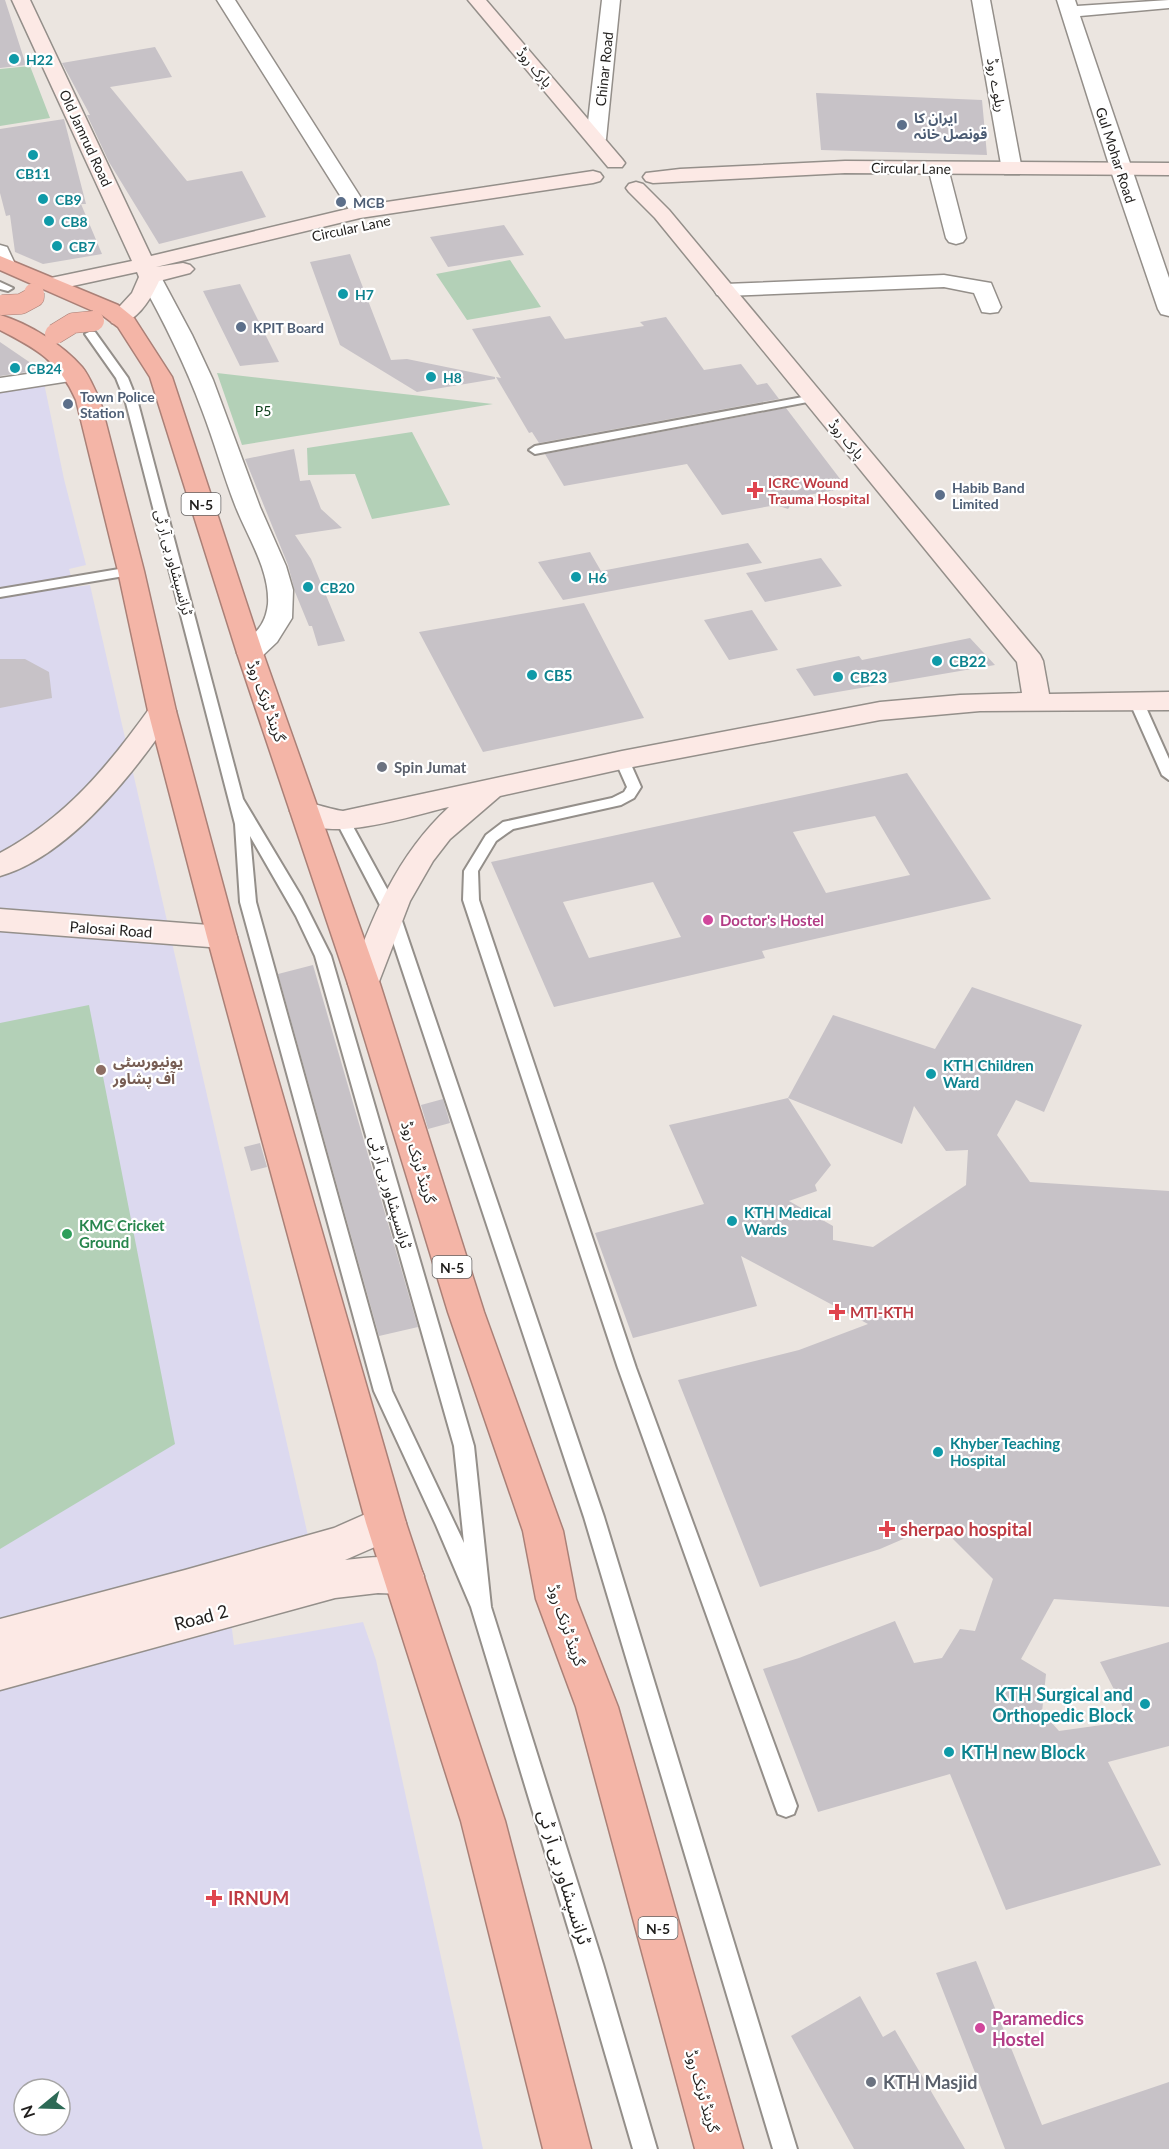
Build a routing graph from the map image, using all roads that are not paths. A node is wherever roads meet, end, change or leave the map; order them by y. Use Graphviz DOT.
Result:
graph roads {
  1 [pos="21,0"];
  2 [pos="226,0"];
  3 [pos="477,0"];
  4 [pos="611,0"];
  5 [pos="981,0"];
  6 [pos="1169,3"];
  7 [pos="1068,6"];
  8 [pos="596,139"];
  9 [pos="615,163"];
  10 [pos="938,168"];
  11 [pos="1169,169"];
  12 [pos="1012,170"];
  13 [pos="1121,171"];
  14 [pos="619,184"];
  15 [pos="360,212"];
  16 [pos="956,238"];
  17 [pos="1164,280"];
  18 [pos="2,284"];
  19 [pos="44,288"];
  20 [pos="725,290"];
  21 [pos="138,292"];
  22 [pos="990,307"];
  23 [pos="1169,309"];
  24 [pos="92,328"];
  25 [pos="54,344"];
  26 [pos="75,374"];
  27 [pos="0,385"];
  28 [pos="814,398"];
  29 [pos="535,450"];
  30 [pos="190,470"];
  31 [pos="131,571"];
  32 [pos="0,593"];
  33 [pos="250,653"];
  34 [pos="1169,701"];
  35 [pos="1037,702"];
  36 [pos="1137,703"];
  37 [pos="162,711"];
  38 [pos="622,760"];
  39 [pos="1169,775"];
  40 [pos="499,787"];
  41 [pos="236,799"];
  42 [pos="305,811"];
  43 [pos="343,821"];
  44 [pos="0,866"];
  45 [pos="390,909"];
  46 [pos="0,920"];
  47 [pos="222,937"];
  48 [pos="364,984"];
  49 [pos="386,1523"];
  50 [pos="404,1576"];
  51 [pos="481,1607"];
  52 [pos="0,1638"];
  53 [pos="0,1670"];
  54 [pos="786,1806"];
  55 [pos="567,2149"];
  56 [pos="645,2149"];
  57 [pos="719,2149"];
  58 [pos="785,2149"];
  1 -- 21 [label="street, Old Jamrud Road"];
  2 -- 15 [label="street"];
  3 -- 8 [label="street, پارک روڈ"];
  4 -- 8 [label="street, Chinar Road"];
  5 -- 12 [label="street, ریلوے روڈ"];
  6 -- 7 [label="street"];
  7 -- 13 [label="street, Gul Mohar Road"];
  8 -- 9 [label="street, پارک روڈ"];
  9 -- 14 [label="street"];
  9 -- 14 [label="street"];
  10 -- 12 [label="street, Circular Lane"];
  10 -- 14 [label="street, Circular Lane"];
  10 -- 16 [label="street"];
  11 -- 13 [label="street, Circular Lane"];
  12 -- 13 [label="street, Circular Lane"];
  13 -- 17 [label="street, Gul Mohar Road"];
  14 -- 15 [label="street"];
  14 -- 20 [label="street, پارک روڈ"];
  14 -- 21 [label="street, Circular Lane"];
  15 -- 21 [label="street"];
  17 -- 23 [label="street, Gul Mohar Road"];
  18 -- 19 [label="highway, گرینڈ ٹرنک روڈ / N-5"];
  18 -- 19 [label="highway, bridge"];
  18 -- 25 [label="highway"];
  19 -- 21 [label="street"];
  19 -- 21 [label="highway, گرینڈ ٹرنک روڈ / N-5"];
  20 -- 22 [label="street"];
  20 -- 28 [label="street, پارک روڈ"];
  21 -- 30 [label="highway, گرینڈ ٹرنک روڈ / N-5"];
  21 -- 33 [label="street"];
  24 -- 25 [label="highway, bridge"];
  24 -- 30 [label="highway"];
  24 -- 41 [label="lane, ٹرانسپشاور بی آر ٹی"];
  25 -- 26 [label="highway"];
  26 -- 27 [label="street"];
  26 -- 31 [label="highway"];
  28 -- 29 [label="lane"];
  28 -- 35 [label="street, پارک روڈ"];
  30 -- 33 [label="highway, گرینڈ ٹرنک روڈ / N-5"];
  31 -- 32 [label="lane"];
  31 -- 37 [label="highway"];
  33 -- 42 [label="highway, گرینڈ ٹرنک روڈ / N-5"];
  34 -- 36 [label="street"];
  35 -- 36 [label="street"];
  35 -- 38 [label="street"];
  36 -- 39 [label="lane"];
  37 -- 44 [label="street"];
  37 -- 47 [label="highway"];
  38 -- 40 [label="street"];
  38 -- 54 [label="lane"];
  40 -- 43 [label="street"];
  40 -- 45 [label="street"];
  41 -- 51 [label="lane, ٹرانسپشاور بی آر ٹی"];
  41 -- 51 [label="lane, ٹرانسپشاور بی آر ٹی"];
  42 -- 43 [label="street"];
  42 -- 48 [label="highway, گرینڈ ٹرنک روڈ / N-5"];
  43 -- 45 [label="lane"];
  45 -- 48 [label="street"];
  45 -- 58 [label="lane"];
  46 -- 47 [label="street, Palosai Road"];
  47 -- 49 [label="highway"];
  48 -- 57 [label="highway, گرینڈ ٹرنک روڈ / N-5"];
  49 -- 50 [label="highway"];
  49 -- 52 [label="street, Road 2"];
  50 -- 53 [label="street, Road 2"];
  50 -- 55 [label="highway"];
  51 -- 56 [label="lane, ٹرانسپشاور بی آر ٹی"];
}
